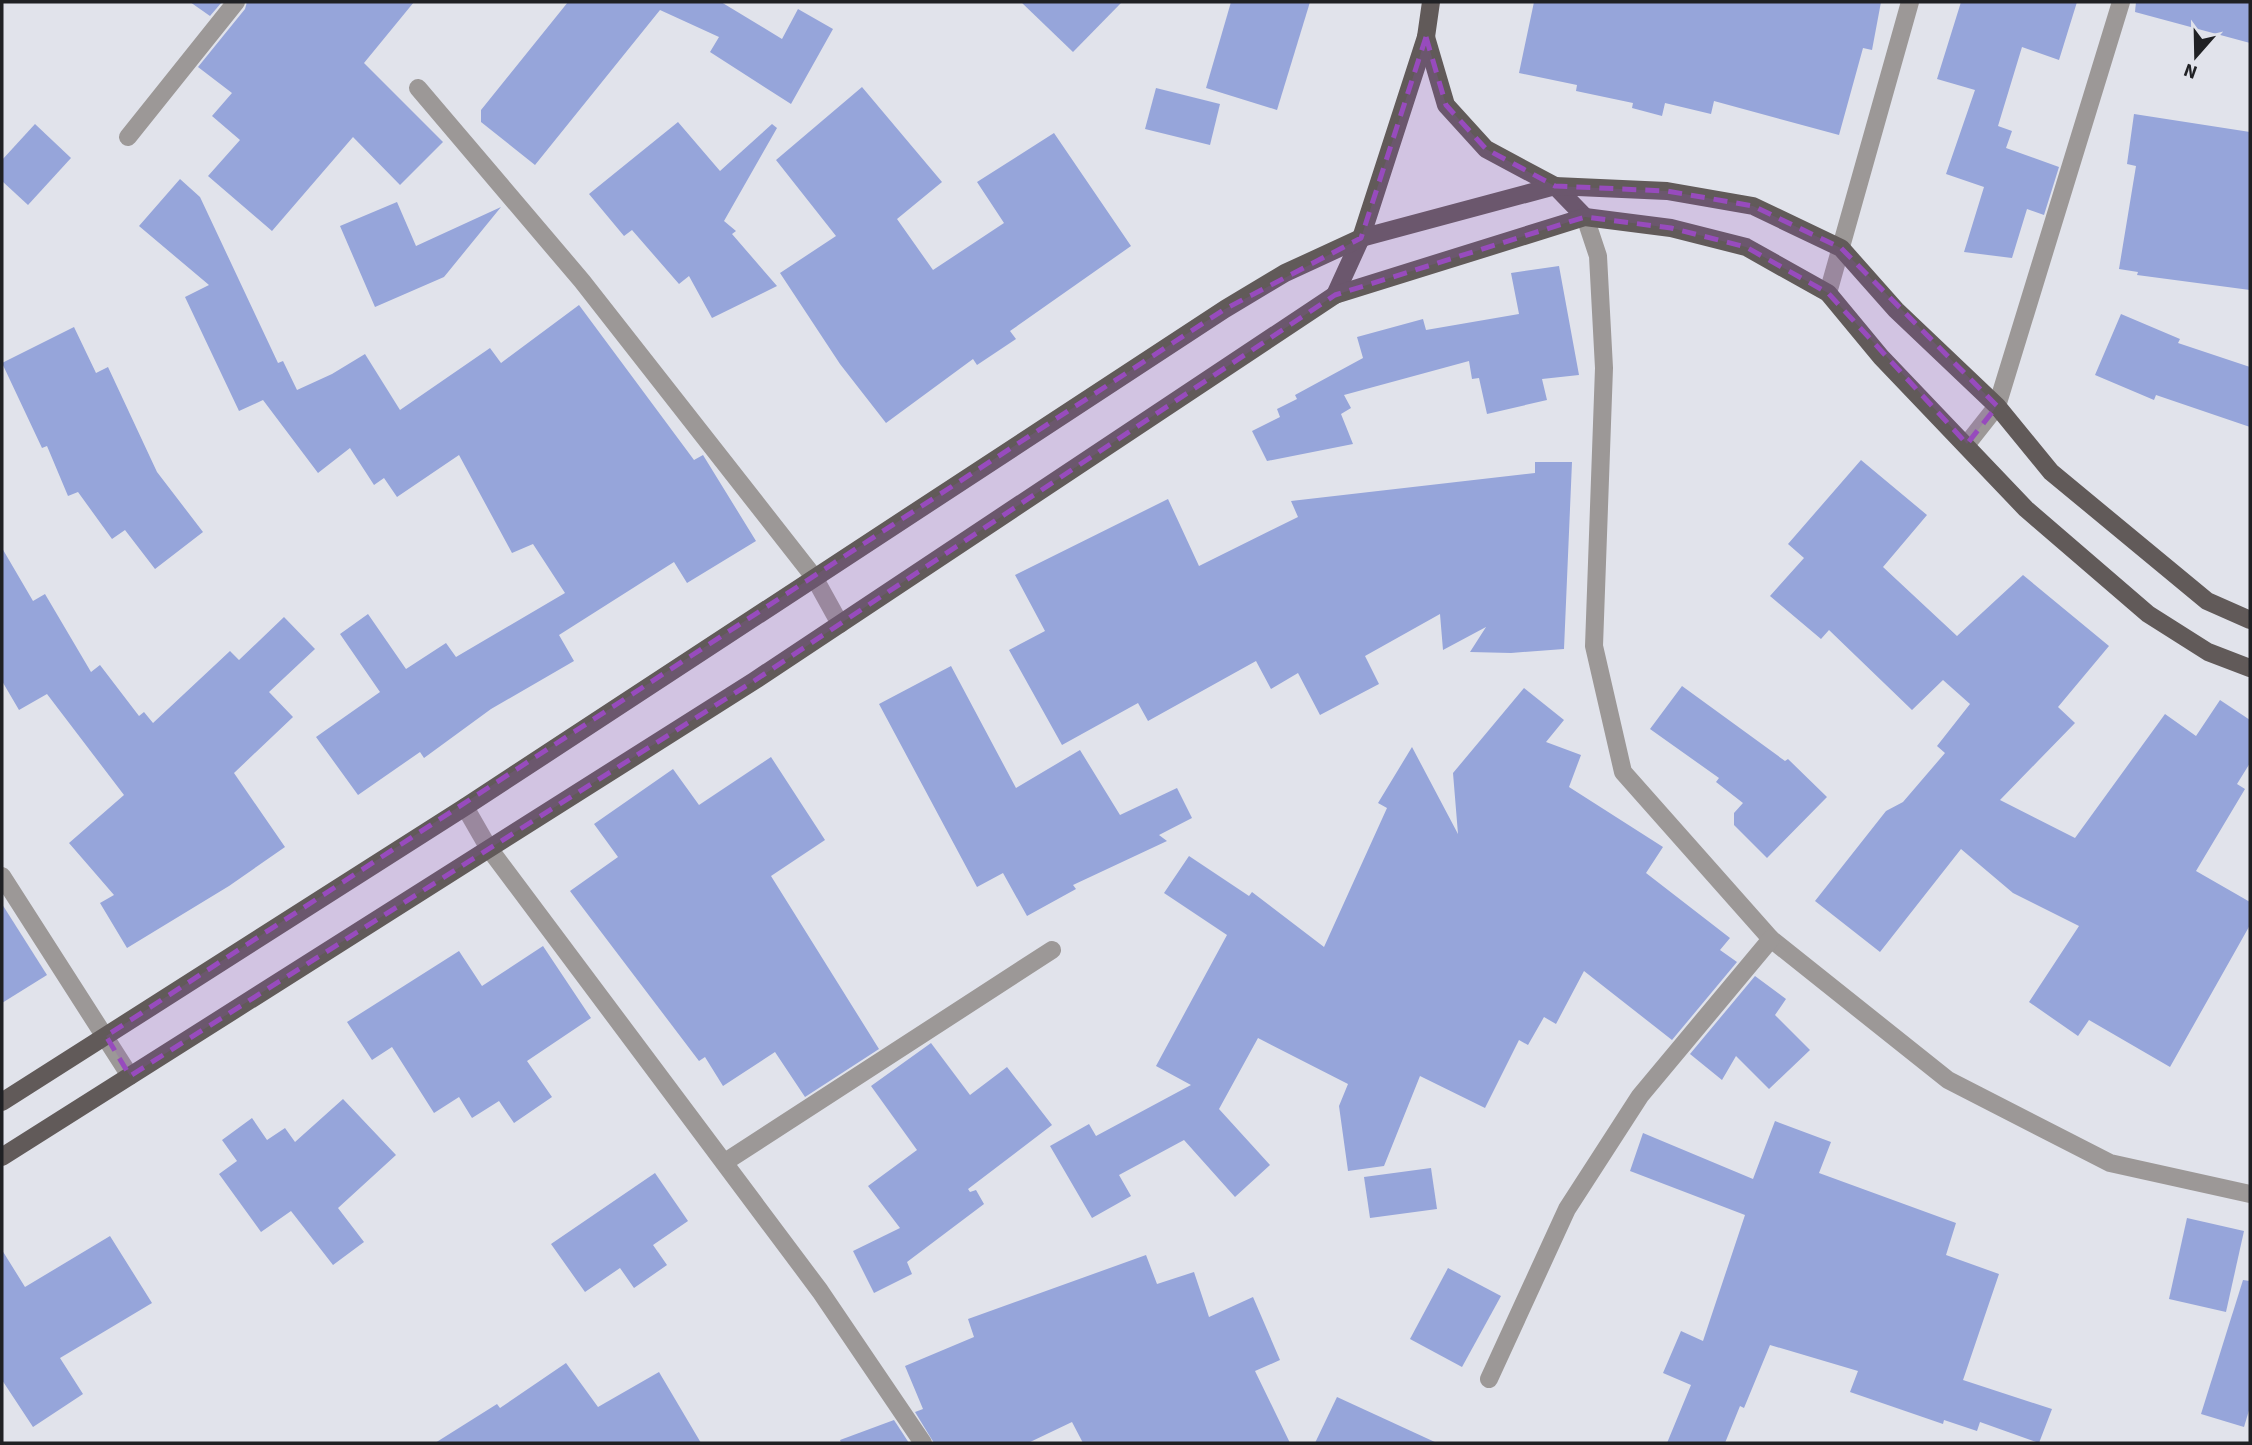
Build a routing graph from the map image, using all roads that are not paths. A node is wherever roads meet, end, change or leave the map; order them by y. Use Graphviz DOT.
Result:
graph roads {
  1 [pos="236,2"];
  2 [pos="1431,2"];
  3 [pos="1910,2"];
  4 [pos="2121,2"];
  5 [pos="1426,37"];
  6 [pos="418,88"];
  7 [pos="128,137"];
  8 [pos="1555,186"];
  9 [pos="1585,217"];
  10 [pos="1361,238"];
  11 [pos="1841,248"];
  12 [pos="1828,293"];
  13 [pos="1335,295"];
  14 [pos="1997,406"];
  15 [pos="1967,444"];
  16 [pos="814,577"];
  17 [pos="2250,620"];
  18 [pos="840,624"];
  19 [pos="2250,668"];
  20 [pos="465,807"];
  21 [pos="488,847"];
  22 [pos="2,876"];
  23 [pos="1770,939"];
  24 [pos="1052,950"];
  25 [pos="106,1036"];
  26 [pos="130,1076"];
  27 [pos="2,1102"];
  28 [pos="2,1157"];
  29 [pos="725,1162"];
  30 [pos="2250,1194"];
  31 [pos="1489,1379"];
  32 [pos="923,1443"];
  1 -- 7 [label="street"];
  2 -- 5 [label="main road"];
  3 -- 11 [label="street"];
  4 -- 14 [label="street"];
  5 -- 8 [label="main road"];
  5 -- 10 [label="main road"];
  6 -- 16 [label="street"];
  8 -- 9 [label="main road"];
  8 -- 10 [label="main road"];
  8 -- 11 [label="main road"];
  9 -- 12 [label="main road"];
  9 -- 13 [label="main road"];
  9 -- 23 [label="street"];
  10 -- 13 [label="main road"];
  10 -- 16 [label="main road"];
  11 -- 12 [label="street"];
  11 -- 14 [label="main road"];
  12 -- 15 [label="main road"];
  13 -- 18 [label="main road"];
  14 -- 15 [label="street"];
  14 -- 17 [label="main road"];
  15 -- 19 [label="main road"];
  16 -- 18 [label="street"];
  16 -- 20 [label="main road"];
  18 -- 21 [label="main road"];
  20 -- 21 [label="street"];
  20 -- 25 [label="main road"];
  21 -- 26 [label="main road"];
  21 -- 29 [label="street"];
  22 -- 25 [label="street"];
  23 -- 30 [label="street"];
  23 -- 31 [label="street"];
  24 -- 29 [label="street"];
  25 -- 26 [label="street"];
  25 -- 27 [label="main road"];
  26 -- 28 [label="main road"];
  29 -- 32 [label="street"];
}
